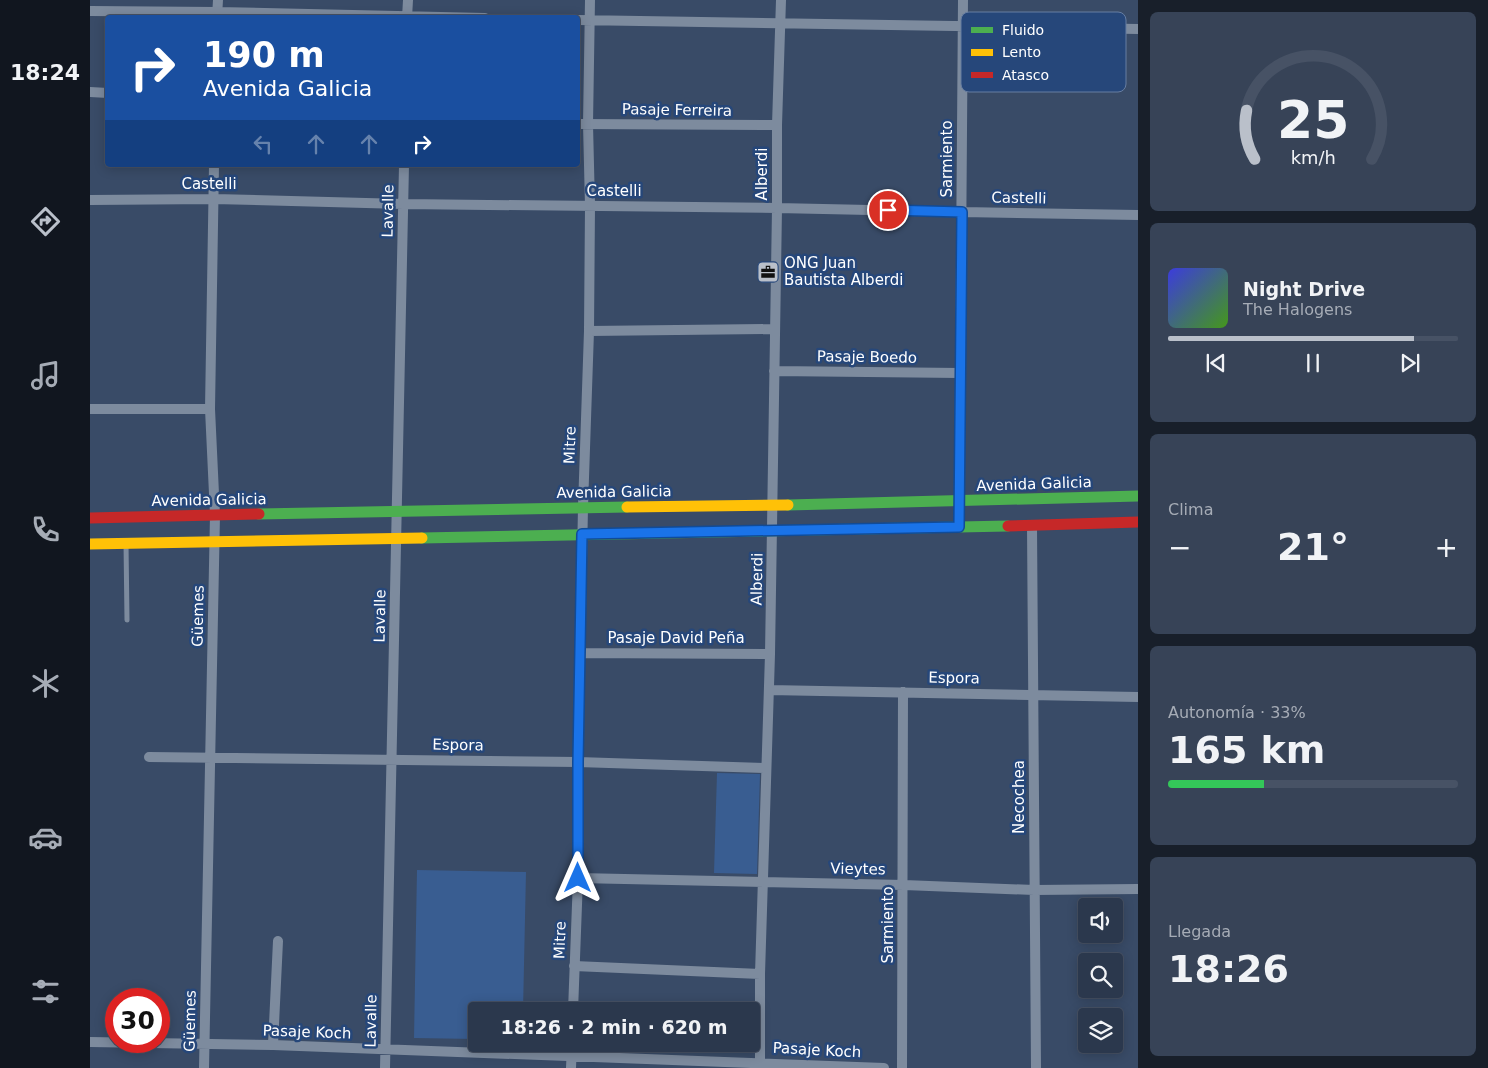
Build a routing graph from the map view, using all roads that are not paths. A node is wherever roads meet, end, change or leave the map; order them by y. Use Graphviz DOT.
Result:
graph roads {
  1 [pos="218,0"];
  2 [pos="408,0"];
  3 [pos="590,0"];
  4 [pos="781,0"];
  5 [pos="90,11"];
  6 [pos="217,15"];
  7 [pos="407,15"];
  8 [pos="580,20"];
  9 [pos="589,21"];
  10 [pos="780,24"];
  11 [pos="961,26"];
  12 [pos="90,92"];
  13 [pos="105,92"];
  14 [pos="962,92"];
  15 [pos="583,124"];
  16 [pos="777,125"];
  17 [pos="214,167"];
  18 [pos="404,167"];
  19 [pos="214,199"];
  20 [pos="90,200"];
  21 [pos="403,204"];
  22 [pos="590,206"];
  23 [pos="777,208"];
  24 [pos="962,212"];
  25 [pos="1138,214"];
  26 [pos="775,329"];
  27 [pos="589,331"];
  28 [pos="774,371"];
  29 [pos="960,373"];
  30 [pos="90,409"];
  31 [pos="210,409"];
  32 [pos="1138,496"];
  33 [pos="960,501"];
  34 [pos="773,505"];
  35 [pos="583,507"];
  36 [pos="397,510"];
  37 [pos="215,515"];
  38 [pos="90,518"];
  39 [pos="1138,522"];
  40 [pos="1032,526"];
  41 [pos="959,527"];
  42 [pos="773,530"];
  43 [pos="582,534"];
  44 [pos="396,538"];
  45 [pos="214,541"];
  46 [pos="126,543"];
  47 [pos="90,544"];
  48 [pos="127,620"];
  49 [pos="581,652"];
  50 [pos="770,654"];
  51 [pos="769,690"];
  52 [pos="903,692"];
  53 [pos="1033,695"];
  54 [pos="1138,697"];
  55 [pos="150,757"];
  56 [pos="210,758"];
  57 [pos="391,760"];
  58 [pos="578,762"];
  59 [pos="766,768"];
  60 [pos="578,878"];
  61 [pos="764,881"];
  62 [pos="904,885"];
  63 [pos="1138,889"];
  64 [pos="1034,890"];
  65 [pos="278,941"];
  66 [pos="574,966"];
  67 [pos="760,974"];
  68 [pos="573,1002"];
  69 [pos="90,1042"];
  70 [pos="205,1044"];
  71 [pos="273,1045"];
  72 [pos="385,1049"];
  73 [pos="571,1052"];
  74 [pos="571,1056"];
  75 [pos="760,1065"];
  76 [pos="204,1068"];
  77 [pos="385,1068"];
  78 [pos="571,1068"];
  79 [pos="884,1068"];
  80 [pos="902,1068"];
  81 [pos="1036,1068"];
  1 -- 6 [label="street"];
  2 -- 7 [label="street"];
  3 -- 9 [label="street, Mitre"];
  4 -- 10 [label="street, Alberdi"];
  5 -- 6 [label="street"];
  8 -- 9 [label="street"];
  9 -- 10 [label="street"];
  9 -- 15 [label="street, Mitre"];
  10 -- 11 [label="street"];
  10 -- 16 [label="street, Alberdi"];
  12 -- 13 [label="street"];
  14 -- 24 [label="street, Sarmiento"];
  15 -- 16 [label="street, Pasaje Ferreira"];
  15 -- 22 [label="street, Mitre"];
  16 -- 23 [label="street, Alberdi"];
  17 -- 19 [label="street, Güemes"];
  18 -- 21 [label="street, Lavalle"];
  19 -- 20 [label="street, Castelli"];
  19 -- 21 [label="street, Castelli"];
  19 -- 31 [label="street, Güemes"];
  21 -- 22 [label="street, Castelli"];
  21 -- 36 [label="street, Lavalle"];
  22 -- 23 [label="street, Castelli"];
  22 -- 27 [label="street, Mitre"];
  23 -- 24 [label="street, Castelli"];
  23 -- 26 [label="street, Alberdi"];
  24 -- 25 [label="street, Castelli"];
  24 -- 29 [label="street, Sarmiento"];
  26 -- 27 [label="street"];
  26 -- 28 [label="street, Alberdi"];
  27 -- 35 [label="street, Mitre"];
  28 -- 29 [label="street, Pasaje Boedo"];
  28 -- 34 [label="street, Alberdi"];
  29 -- 33 [label="street, Sarmiento"];
  30 -- 31 [label="street"];
  31 -- 37 [label="street, Güemes"];
  32 -- 33 [label="main road, Avenida Galicia"];
  33 -- 34 [label="main road, Avenida Galicia"];
  33 -- 41 [label="street, Sarmiento"];
  34 -- 35 [label="main road, Avenida Galicia"];
  34 -- 42 [label="street, Alberdi"];
  35 -- 36 [label="main road, Avenida Galicia"];
  35 -- 43 [label="street, Mitre"];
  36 -- 37 [label="main road, Avenida Galicia"];
  36 -- 44 [label="street, Lavalle"];
  37 -- 38 [label="main road, Avenida Galicia"];
  37 -- 45 [label="street, Güemes"];
  39 -- 40 [label="main road"];
  40 -- 41 [label="main road"];
  40 -- 53 [label="street, Necochea"];
  41 -- 42 [label="main road"];
  42 -- 43 [label="main road"];
  42 -- 50 [label="street, Alberdi"];
  43 -- 44 [label="main road"];
  43 -- 49 [label="street, Mitre"];
  44 -- 45 [label="main road"];
  44 -- 57 [label="street, Lavalle"];
  45 -- 46 [label="main road"];
  45 -- 56 [label="street, Güemes"];
  46 -- 47 [label="main road"];
  46 -- 48 [label="lane"];
  49 -- 50 [label="street, Pasaje David Peña"];
  49 -- 58 [label="street, Mitre"];
  50 -- 51 [label="street, Alberdi"];
  51 -- 52 [label="street, Espora"];
  51 -- 59 [label="street, Alberdi"];
  52 -- 53 [label="street, Espora"];
  52 -- 62 [label="street, Sarmiento"];
  53 -- 54 [label="street, Espora"];
  53 -- 64 [label="street, Necochea"];
  55 -- 56 [label="street, Espora"];
  56 -- 57 [label="street, Espora"];
  56 -- 70 [label="street, Güemes"];
  57 -- 58 [label="street, Espora"];
  57 -- 72 [label="street, Lavalle"];
  58 -- 59 [label="street, Espora"];
  58 -- 60 [label="street, Mitre"];
  59 -- 61 [label="street, Alberdi"];
  60 -- 61 [label="street, Vieytes"];
  60 -- 66 [label="street, Mitre"];
  61 -- 62 [label="street, Vieytes"];
  61 -- 67 [label="street, Alberdi"];
  62 -- 64 [label="street, Vieytes"];
  62 -- 80 [label="street, Sarmiento"];
  63 -- 64 [label="street, Vieytes"];
  64 -- 81 [label="street, Necochea"];
  65 -- 71 [label="street"];
  66 -- 67 [label="street"];
  66 -- 68 [label="street, Mitre"];
  67 -- 75 [label="street, Alberdi"];
  69 -- 70 [label="street, Pasaje Koch"];
  70 -- 71 [label="street, Pasaje Koch"];
  70 -- 76 [label="street, Güemes"];
  71 -- 72 [label="street, Pasaje Koch"];
  72 -- 74 [label="street, Pasaje Koch"];
  72 -- 77 [label="street, Lavalle"];
  73 -- 74 [label="street"];
  74 -- 75 [label="street, Pasaje Koch"];
  74 -- 78 [label="street"];
  75 -- 79 [label="street, Pasaje Koch"];
}
